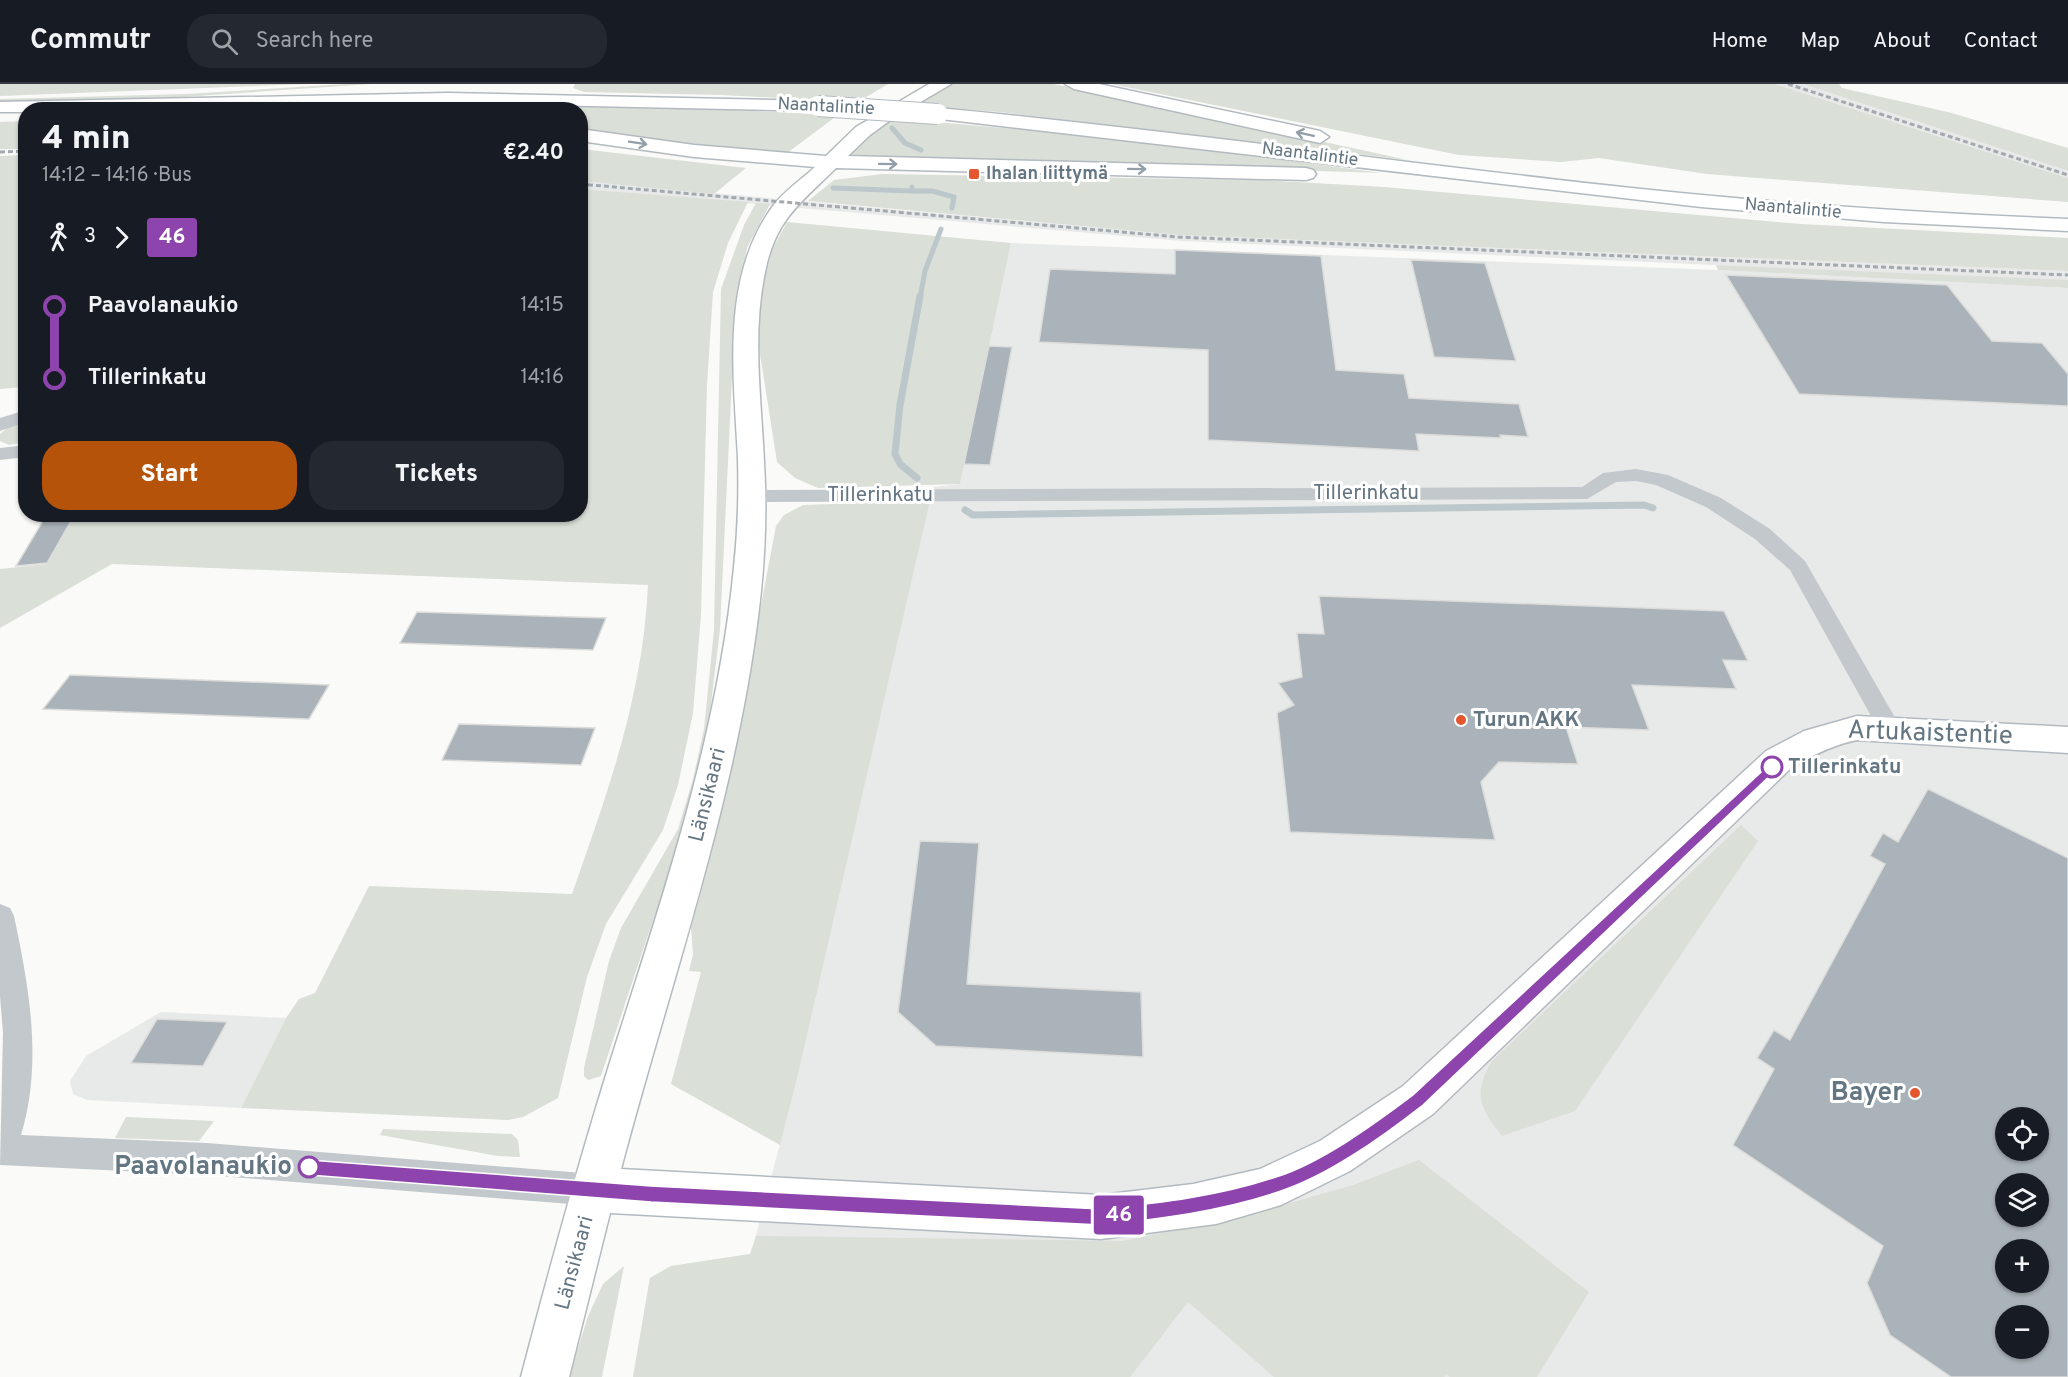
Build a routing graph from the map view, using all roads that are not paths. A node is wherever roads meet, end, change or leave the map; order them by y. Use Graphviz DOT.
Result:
graph roads {
  1 [pos="406,84"];
  2 [pos="918,84"];
  3 [pos="942,84"];
  4 [pos="1074,84"];
  5 [pos="551,99"];
  6 [pos="181,102"];
  7 [pos="224,102"];
  8 [pos="467,102"];
  9 [pos="0,107"];
  10 [pos="18,107"];
  11 [pos="0,116"];
  12 [pos="18,116"];
  13 [pos="588,136"];
  14 [pos="808,161"];
  15 [pos="830,162"];
  16 [pos="1584,189"];
  17 [pos="1673,198"];
  18 [pos="784,203"];
  19 [pos="2068,225"];
  20 [pos="18,418"];
  21 [pos="0,425"];
  22 [pos="752,496"];
  23 [pos="1889,728"];
  24 [pos="2068,740"];
  25 [pos="0,916"];
  26 [pos="0,1149"];
  27 [pos="595,1190"];
  28 [pos="546,1377"];
  1 -- 6 [label="main road"];
  2 -- 14 [label="main road, Länsikaari"];
  3 -- 15 [label="main road, Länsikaari"];
  17 -- 4 [label="main road, one-way"];
  5 -- 7 [label="main road, Naantalintie"];
  5 -- 8 [label="main road, Naantalintie"];
  5 -- 16 [label="main road, Naantalintie, bridge"];
  9 -- 10 [label="main road, Naantalintie"];
  11 -- 12 [label="main road"];
  13 -- 14 [label="main road, one-way"];
  14 -- 15 [label="main road"];
  14 -- 18 [label="main road, Länsikaari"];
  15 -- 16 [label="main road, one-way"];
  15 -- 18 [label="main road, Länsikaari"];
  16 -- 17 [label="main road, Naantalintie"];
  17 -- 19 [label="main road, Naantalintie"];
  18 -- 22 [label="main road, Länsikaari"];
  20 -- 21 [label="street"];
  22 -- 23 [label="street, Tillerinkatu"];
  22 -- 27 [label="main road, Länsikaari"];
  23 -- 24 [label="main road, Artukaistentie"];
  23 -- 27 [label="main road, Artukaistentie"];
  25 -- 26 [label="street"];
  26 -- 27 [label="street"];
  27 -- 28 [label="main road, Länsikaari"];
}
